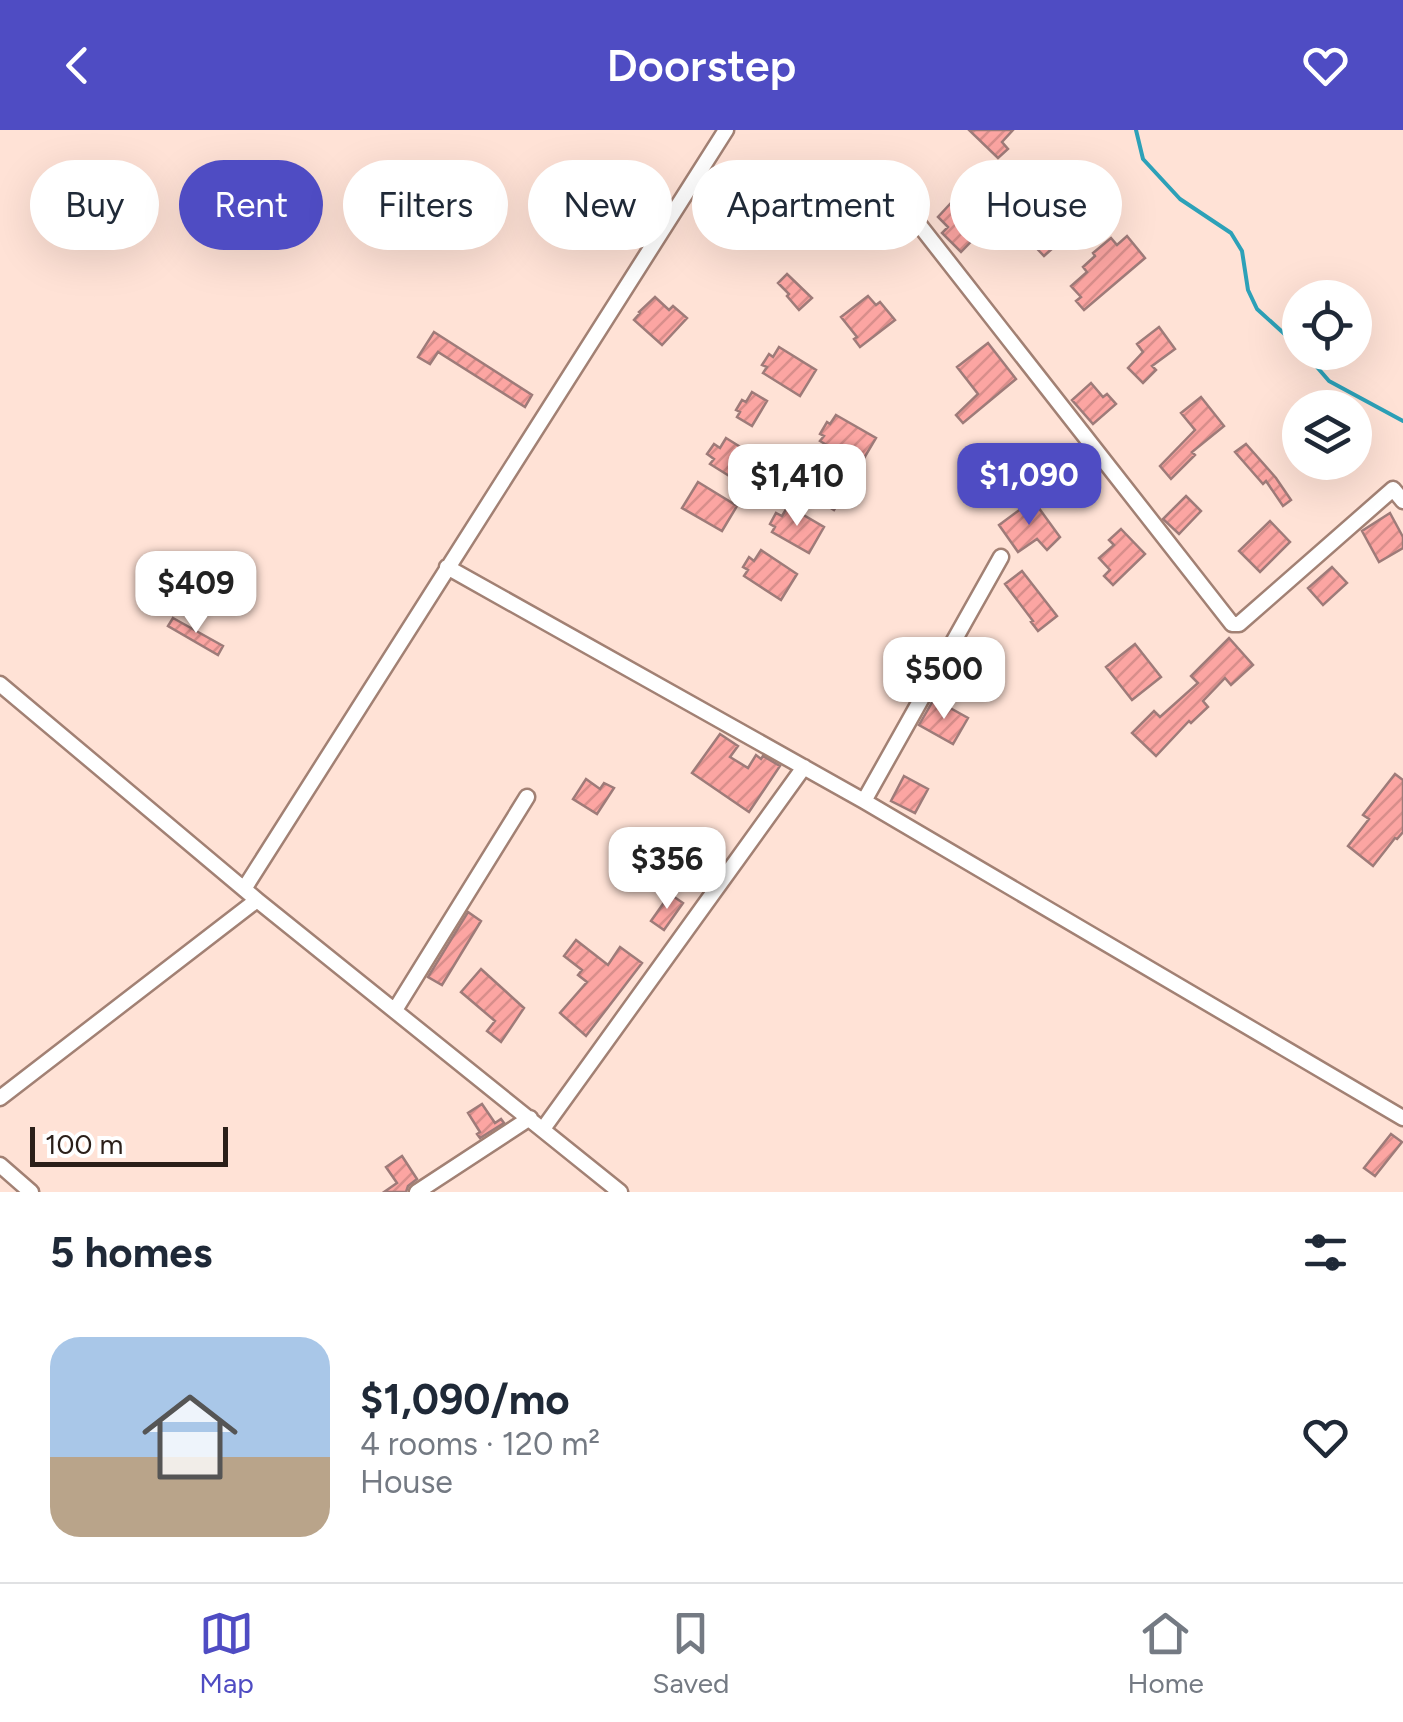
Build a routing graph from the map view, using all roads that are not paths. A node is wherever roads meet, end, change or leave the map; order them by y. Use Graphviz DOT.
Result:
graph roads {
  1 [pos="726,130"];
  2 [pos="930,238"];
  3 [pos="1403,501"];
  4 [pos="1001,557"];
  5 [pos="447,567"];
  6 [pos="0,684"];
  7 [pos="804,767"];
  8 [pos="527,798"];
  9 [pos="864,801"];
  10 [pos="244,889"];
  11 [pos="257,900"];
  12 [pos="395,1010"];
  13 [pos="0,1098"];
  14 [pos="530,1118"];
  15 [pos="1403,1118"];
  16 [pos="543,1128"];
  17 [pos="0,1165"];
  18 [pos="32,1192"];
  19 [pos="417,1192"];
  20 [pos="620,1192"];
  1 -- 5 [label="street"];
  2 -- 3 [label="street"];
  4 -- 9 [label="street"];
  5 -- 7 [label="street"];
  5 -- 10 [label="street"];
  6 -- 10 [label="street"];
  7 -- 9 [label="street"];
  7 -- 16 [label="street"];
  8 -- 12 [label="street"];
  9 -- 15 [label="street"];
  10 -- 11 [label="street"];
  11 -- 12 [label="street"];
  11 -- 13 [label="street"];
  12 -- 14 [label="street"];
  14 -- 16 [label="street"];
  14 -- 19 [label="street"];
  16 -- 20 [label="street"];
  17 -- 18 [label="street"];
}
